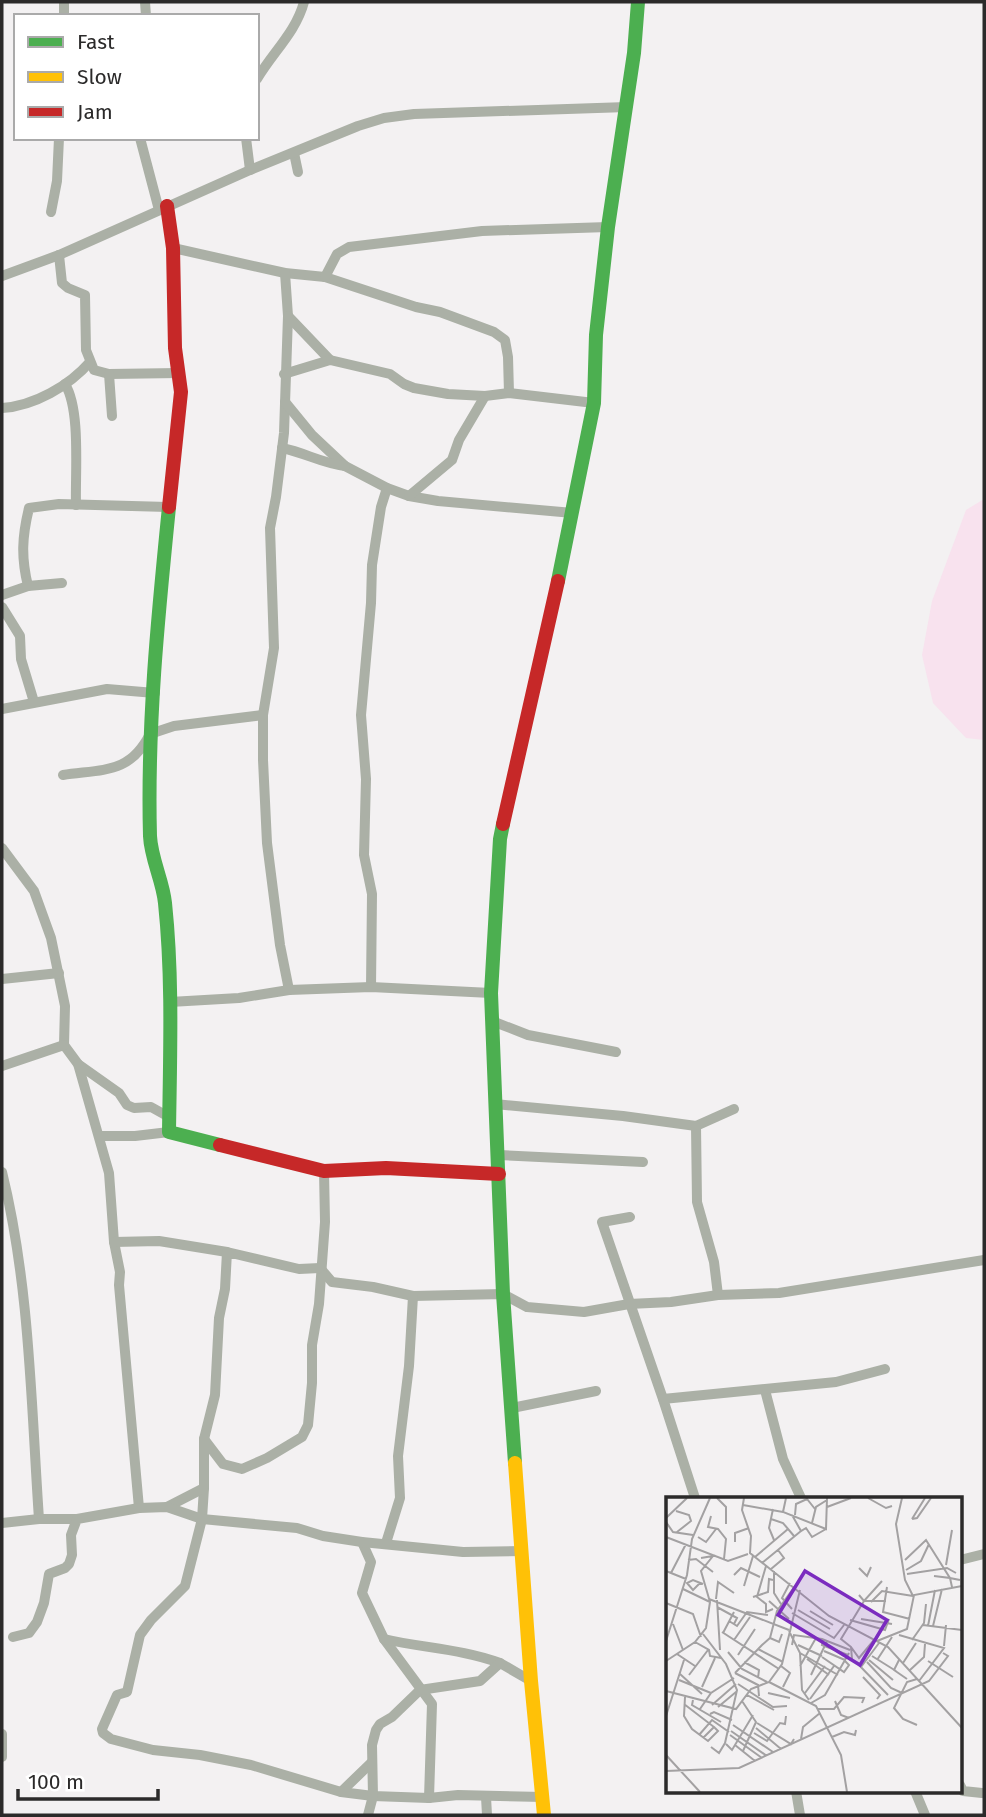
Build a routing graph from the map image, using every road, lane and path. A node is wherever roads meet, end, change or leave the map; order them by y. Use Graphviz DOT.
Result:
graph roads {
  1 [pos="304,2"];
  2 [pos="638,2"];
  3 [pos="259,76"];
  4 [pos="626,107"];
  5 [pos="59,140"];
  6 [pos="141,140"];
  7 [pos="246,140"];
  8 [pos="294,153"];
  9 [pos="250,170"];
  10 [pos="298,172"];
  11 [pos="163,208"];
  12 [pos="51,212"];
  13 [pos="608,228"];
  14 [pos="173,248"];
  15 [pos="59,255"];
  16 [pos="285,273"];
  17 [pos="2,276"];
  18 [pos="325,277"];
  19 [pos="288,316"];
  20 [pos="330,360"];
  21 [pos="90,362"];
  22 [pos="179,373"];
  23 [pos="109,374"];
  24 [pos="284,374"];
  25 [pos="65,384"];
  26 [pos="509,393"];
  27 [pos="485,396"];
  28 [pos="285,402"];
  29 [pos="594,403"];
  30 [pos="2,408"];
  31 [pos="112,416"];
  32 [pos="282,447"];
  33 [pos="345,466"];
  34 [pos="387,488"];
  35 [pos="409,496"];
  36 [pos="76,505"];
  37 [pos="168,508"];
  38 [pos="573,513"];
  39 [pos="62,583"];
  40 [pos="28,586"];
  41 [pos="2,595"];
  42 [pos="2,607"];
  43 [pos="155,694"];
  44 [pos="34,702"];
  45 [pos="2,709"];
  46 [pos="263,715"];
  47 [pos="150,734"];
  48 [pos="64,775"];
  49 [pos="2,848"];
  50 [pos="59,973"];
  51 [pos="2,979"];
  52 [pos="371,987"];
  53 [pos="289,990"];
  54 [pos="491,993"];
  55 [pos="170,1002"];
  56 [pos="492,1021"];
  57 [pos="64,1045"];
  58 [pos="616,1052"];
  59 [pos="78,1064"];
  60 [pos="2,1066"];
  61 [pos="495,1104"];
  62 [pos="734,1109"];
  63 [pos="169,1124"];
  64 [pos="696,1126"];
  65 [pos="100,1136"];
  66 [pos="499,1155"];
  67 [pos="643,1162"];
  68 [pos="324,1171"];
  69 [pos="2,1172"];
  70 [pos="499,1174"];
  71 [pos="631,1217"];
  72 [pos="114,1242"];
  73 [pos="227,1252"];
  74 [pos="984,1260"];
  75 [pos="320,1268"];
  76 [pos="503,1294"];
  77 [pos="718,1295"];
  78 [pos="413,1296"];
  79 [pos="629,1304"];
  80 [pos="885,1369"];
  81 [pos="765,1390"];
  82 [pos="596,1391"];
  83 [pos="663,1399"];
  84 [pos="512,1408"];
  85 [pos="204,1439"];
  86 [pos="204,1488"];
  87 [pos="694,1497"];
  88 [pos="800,1497"];
  89 [pos="167,1507"];
  90 [pos="139,1508"];
  91 [pos="39,1519"];
  92 [pos="77,1519"];
  93 [pos="202,1519"];
  94 [pos="2,1523"];
  95 [pos="391,1530"];
  96 [pos="362,1542"];
  97 [pos="386,1543"];
  98 [pos="398,1544"];
  99 [pos="523,1551"];
  100 [pos="984,1555"];
  101 [pos="962,1560"];
  102 [pos="13,1637"];
  103 [pos="384,1639"];
  104 [pos="500,1663"];
  105 [pos="531,1681"];
  106 [pos="419,1690"];
  107 [pos="2,1734"];
  108 [pos="2,1757"];
  109 [pos="372,1762"];
  110 [pos="962,1789"];
  111 [pos="341,1792"];
  112 [pos="796,1792"];
  113 [pos="915,1792"];
  114 [pos="982,1793"];
  115 [pos="373,1796"];
  116 [pos="486,1797"];
  117 [pos="544,1797"];
  118 [pos="429,1798"];
  119 [pos="368,1815"];
  120 [pos="487,1815"];
  121 [pos="544,1815"];
  122 [pos="800,1815"];
  123 [pos="925,1815"];
  1 -- 3 [label="street"];
  2 -- 4 [label="street"];
  4 -- 8 [label="street"];
  4 -- 13 [label="street"];
  5 -- 12 [label="street"];
  6 -- 11 [label="street"];
  7 -- 9 [label="street"];
  8 -- 9 [label="street"];
  8 -- 10 [label="street"];
  9 -- 11 [label="street"];
  11 -- 14 [label="street"];
  11 -- 15 [label="street"];
  13 -- 18 [label="street"];
  13 -- 29 [label="street"];
  14 -- 16 [label="street"];
  14 -- 22 [label="street"];
  15 -- 17 [label="street"];
  15 -- 21 [label="street"];
  16 -- 18 [label="street"];
  16 -- 19 [label="street"];
  18 -- 26 [label="street"];
  19 -- 20 [label="street"];
  19 -- 24 [label="street"];
  20 -- 24 [label="street"];
  20 -- 27 [label="street"];
  21 -- 23 [label="street"];
  21 -- 25 [label="street"];
  22 -- 23 [label="street"];
  22 -- 37 [label="street"];
  23 -- 31 [label="street"];
  24 -- 28 [label="street"];
  25 -- 30 [label="street"];
  25 -- 36 [label="street"];
  26 -- 27 [label="street"];
  26 -- 29 [label="street"];
  27 -- 35 [label="street"];
  28 -- 32 [label="street"];
  28 -- 33 [label="street"];
  29 -- 38 [label="street"];
  32 -- 33 [label="street"];
  32 -- 46 [label="street"];
  33 -- 34 [label="street"];
  34 -- 35 [label="street"];
  34 -- 52 [label="street"];
  35 -- 38 [label="street"];
  36 -- 37 [label="street"];
  36 -- 40 [label="street"];
  37 -- 43 [label="street"];
  38 -- 54 [label="street"];
  39 -- 40 [label="street"];
  40 -- 41 [label="street"];
  42 -- 44 [label="street"];
  43 -- 44 [label="street"];
  43 -- 47 [label="street"];
  44 -- 45 [label="street"];
  46 -- 47 [label="street"];
  46 -- 53 [label="street"];
  47 -- 48 [label="street"];
  47 -- 55 [label="street"];
  49 -- 50 [label="street"];
  50 -- 51 [label="street"];
  50 -- 57 [label="street"];
  52 -- 53 [label="street"];
  52 -- 54 [label="street"];
  53 -- 55 [label="street"];
  54 -- 56 [label="street"];
  55 -- 63 [label="street"];
  56 -- 58 [label="street"];
  56 -- 61 [label="street"];
  57 -- 59 [label="street"];
  57 -- 60 [label="street"];
  59 -- 63 [label="street"];
  59 -- 65 [label="street"];
  61 -- 64 [label="street"];
  61 -- 66 [label="street"];
  62 -- 64 [label="street"];
  63 -- 65 [label="street"];
  63 -- 68 [label="street"];
  64 -- 77 [label="street"];
  65 -- 72 [label="street"];
  66 -- 67 [label="street"];
  66 -- 70 [label="street"];
  68 -- 70 [label="street"];
  68 -- 75 [label="street"];
  69 -- 91 [label="street"];
  70 -- 76 [label="street"];
  71 -- 79 [label="street"];
  72 -- 73 [label="street"];
  72 -- 90 [label="street"];
  73 -- 75 [label="street"];
  73 -- 85 [label="street"];
  74 -- 77 [label="street"];
  75 -- 78 [label="street"];
  75 -- 85 [label="street"];
  76 -- 78 [label="street"];
  76 -- 79 [label="street"];
  76 -- 84 [label="street"];
  77 -- 79 [label="street"];
  78 -- 95 [label="street"];
  79 -- 83 [label="street"];
  80 -- 81 [label="street"];
  81 -- 83 [label="street"];
  81 -- 88 [label="street"];
  82 -- 84 [label="street"];
  83 -- 87 [label="street"];
  84 -- 99 [label="street"];
  85 -- 86 [label="street"];
  86 -- 89 [label="street"];
  86 -- 93 [label="street"];
  89 -- 90 [label="street"];
  89 -- 93 [label="street"];
  90 -- 92 [label="street"];
  91 -- 92 [label="street"];
  91 -- 94 [label="street"];
  92 -- 102 [label="street"];
  93 -- 96 [label="street"];
  93 -- 111 [label="street"];
  95 -- 97 [label="street"];
  95 -- 98 [label="street"];
  96 -- 97 [label="street"];
  96 -- 103 [label="street"];
  97 -- 98 [label="street"];
  98 -- 99 [label="street"];
  99 -- 105 [label="street"];
  100 -- 101 [label="street"];
  103 -- 104 [label="street"];
  103 -- 106 [label="street"];
  104 -- 105 [label="street"];
  104 -- 106 [label="street"];
  105 -- 117 [label="street"];
  106 -- 109 [label="street"];
  106 -- 118 [label="street"];
  107 -- 108 [label="street"];
  109 -- 111 [label="street"];
  109 -- 115 [label="street"];
  110 -- 114 [label="street"];
  111 -- 115 [label="street"];
  112 -- 122 [label="street"];
  113 -- 123 [label="street"];
  115 -- 118 [label="street"];
  115 -- 119 [label="street"];
  116 -- 117 [label="street"];
  116 -- 118 [label="street"];
  116 -- 120 [label="street"];
  117 -- 121 [label="street"];
}
